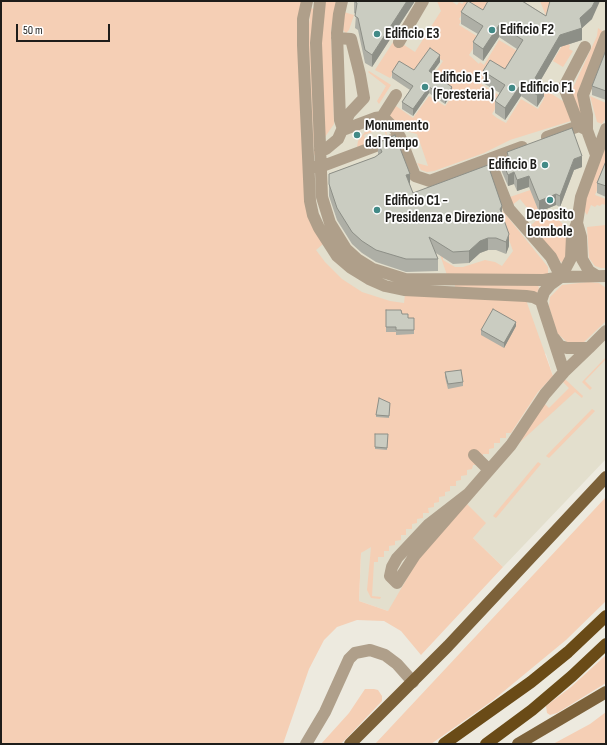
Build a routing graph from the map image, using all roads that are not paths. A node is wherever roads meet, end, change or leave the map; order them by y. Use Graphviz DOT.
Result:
graph roads {
  1 [pos="307,1"];
  2 [pos="320,1"];
  3 [pos="342,1"];
  4 [pos="423,1"];
  5 [pos="606,36"];
  6 [pos="337,38"];
  7 [pos="399,42"];
  8 [pos="585,48"];
  9 [pos="396,95"];
  10 [pos="382,118"];
  11 [pos="583,128"];
  12 [pos="606,129"];
  13 [pos="343,130"];
  14 [pos="400,137"];
  15 [pos="320,150"];
  16 [pos="596,155"];
  17 [pos="489,159"];
  18 [pos="314,167"];
  19 [pos="577,223"];
  20 [pos="601,276"];
  21 [pos="562,277"];
  22 [pos="439,286"];
  23 [pos="541,301"];
  24 [pos="606,331"];
  25 [pos="553,337"];
  26 [pos="589,348"];
  27 [pos="564,372"];
  28 [pos="474,455"];
  29 [pos="489,470"];
  30 [pos="606,477"];
  31 [pos="468,494"];
  32 [pos="606,616"];
  33 [pos="606,644"];
  34 [pos="413,682"];
  35 [pos="606,692"];
  36 [pos="306,744"];
  37 [pos="350,744"];
  38 [pos="444,744"];
  39 [pos="486,744"];
  40 [pos="518,744"];
  1 -- 18 [label="street"];
  2 -- 15 [label="street"];
  3 -- 6 [label="street"];
  4 -- 7 [label="street"];
  5 -- 11 [label="street"];
  6 -- 13 [label="street"];
  6 -- 13 [label="street"];
  8 -- 11 [label="street"];
  9 -- 10 [label="street"];
  10 -- 13 [label="street"];
  10 -- 14 [label="street"];
  11 -- 16 [label="street"];
  11 -- 17 [label="street"];
  12 -- 16 [label="street"];
  13 -- 15 [label="street"];
  14 -- 17 [label="street"];
  14 -- 18 [label="street"];
  15 -- 18 [label="street"];
  16 -- 19 [label="street"];
  17 -- 21 [label="street"];
  18 -- 22 [label="street"];
  19 -- 20 [label="street"];
  19 -- 21 [label="street"];
  20 -- 21 [label="street"];
  21 -- 22 [label="street"];
  21 -- 23 [label="street"];
  22 -- 23 [label="street"];
  23 -- 25 [label="street"];
  24 -- 26 [label="street"];
  25 -- 26 [label="street"];
  25 -- 27 [label="street"];
  26 -- 27 [label="street"];
  27 -- 29 [label="street"];
  28 -- 29 [label="street"];
  29 -- 31 [label="street"];
  30 -- 34 [label="main road"];
  31 -- 31 [label="street"];
  32 -- 38 [label="highway"];
  33 -- 39 [label="highway"];
  34 -- 36 [label="street"];
  34 -- 37 [label="main road"];
  35 -- 40 [label="main road"];
}
